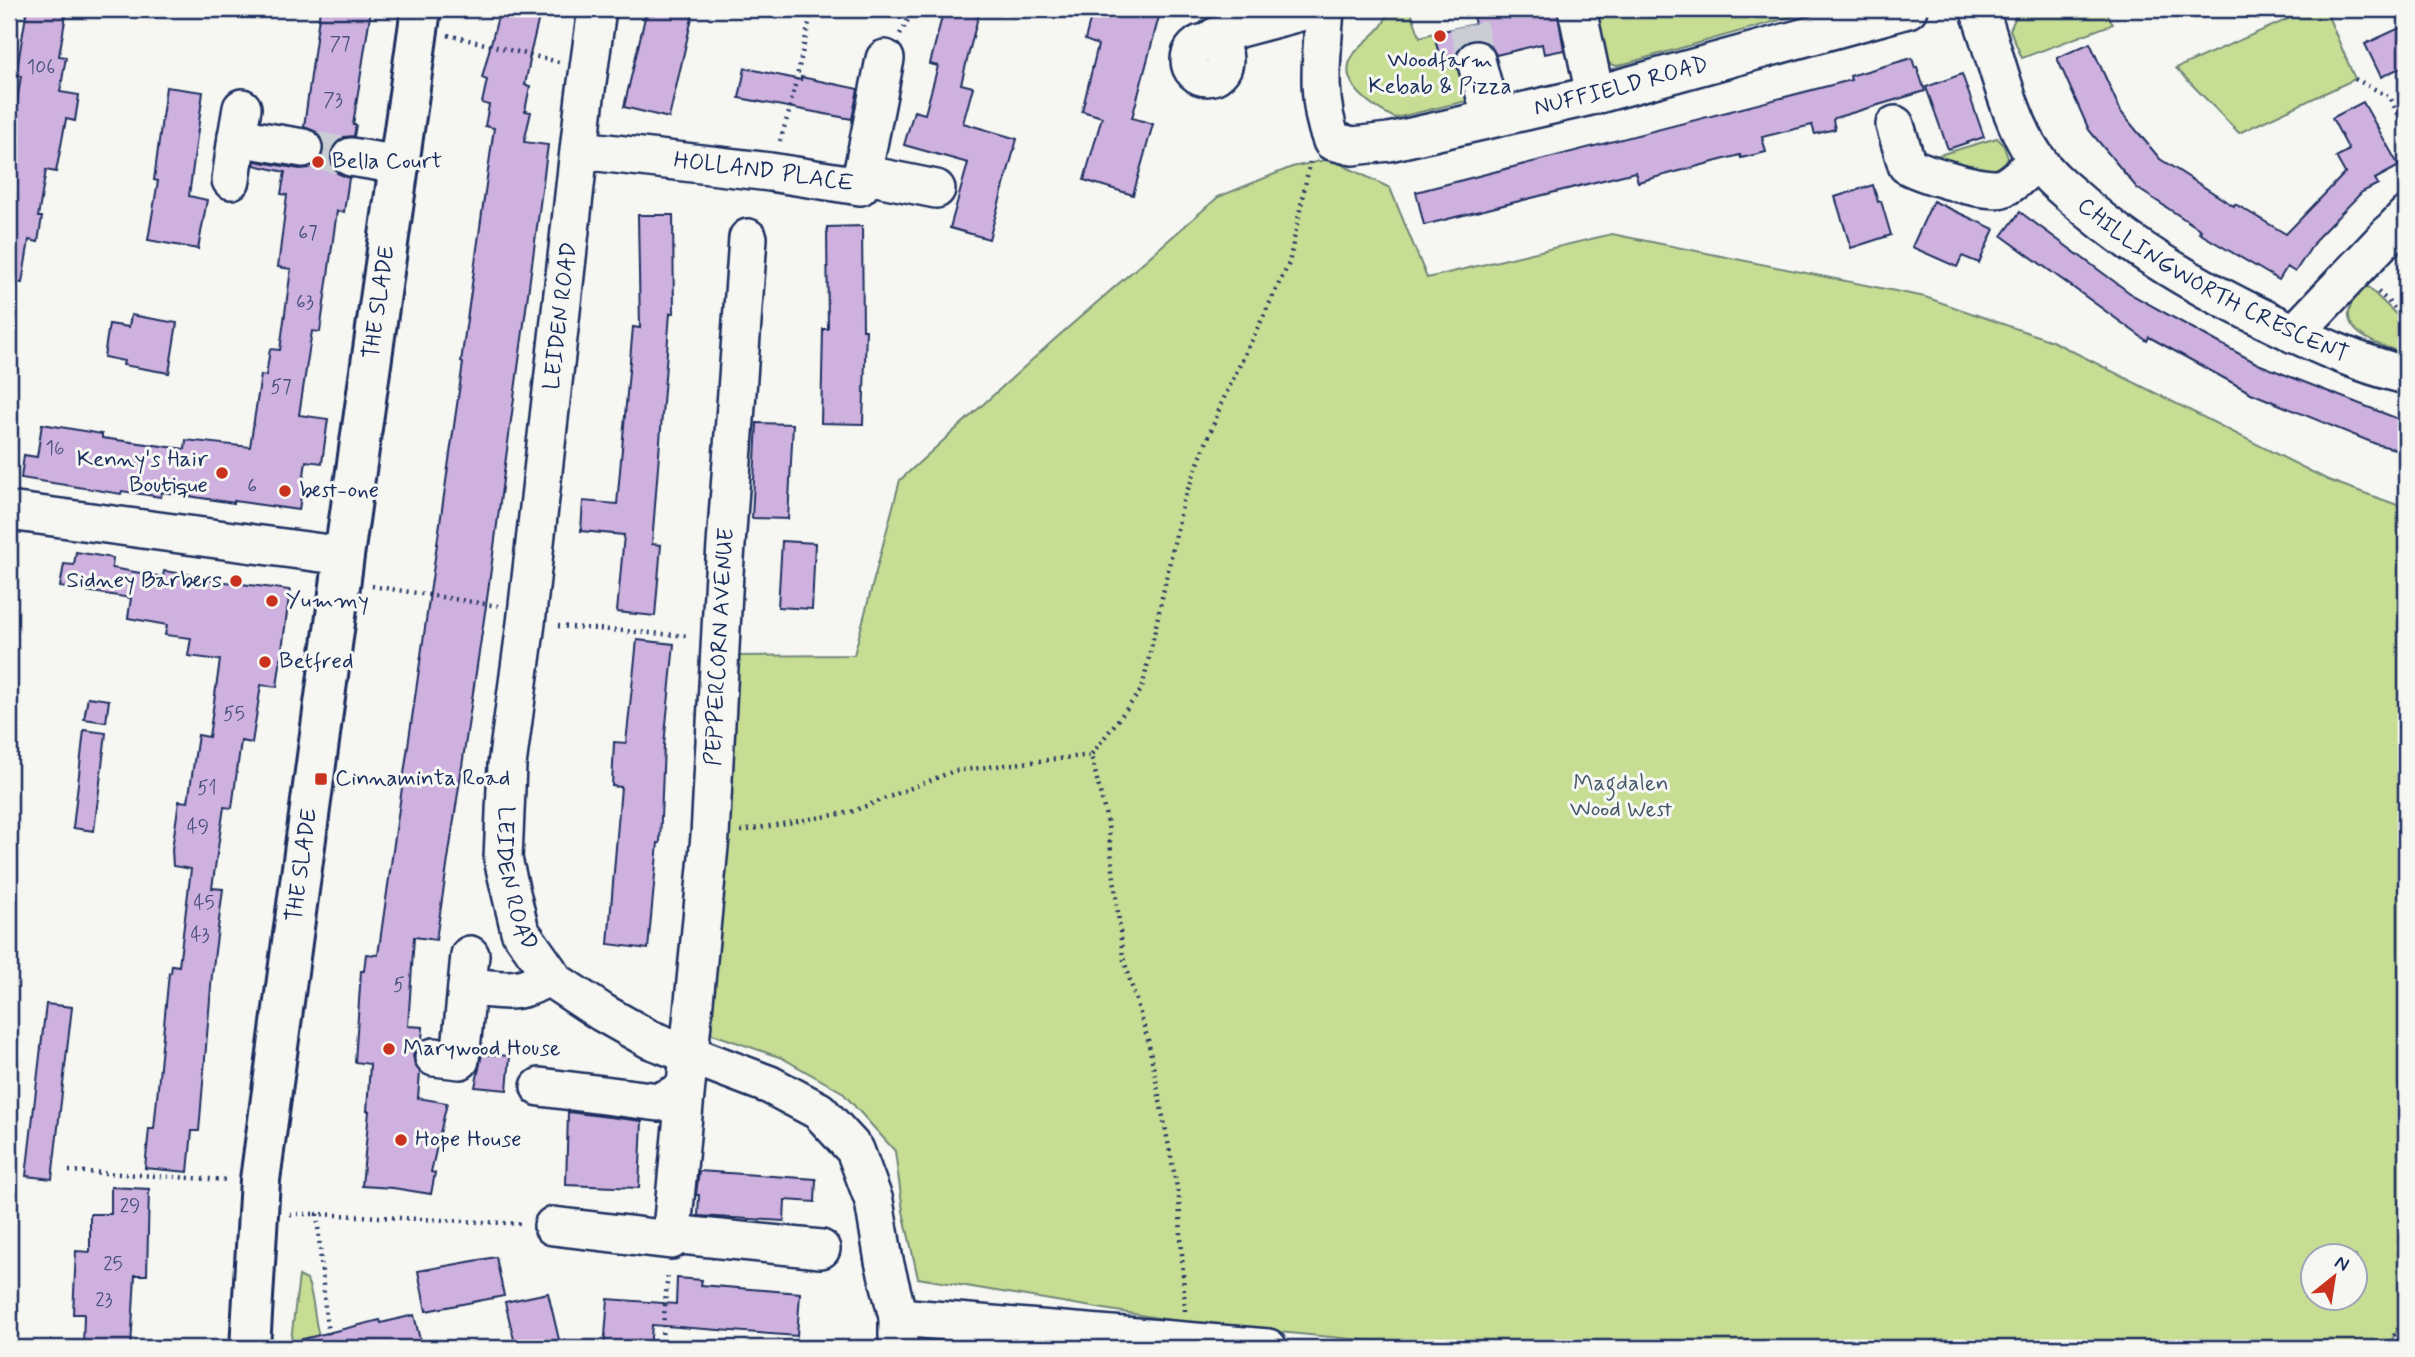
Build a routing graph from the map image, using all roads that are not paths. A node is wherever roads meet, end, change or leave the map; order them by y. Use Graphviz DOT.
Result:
graph roads {
  1 [pos="597,9"];
  2 [pos="1311,9"];
  3 [pos="1325,9"];
  4 [pos="1577,9"];
  5 [pos="1908,9"];
  6 [pos="1979,9"];
  7 [pos="433,21"];
  8 [pos="1225,36"];
  9 [pos="885,59"];
  10 [pos="1476,60"];
  11 [pos="1595,94"];
  12 [pos="1486,101"];
  13 [pos="1895,125"];
  14 [pos="303,148"];
  15 [pos="581,150"];
  16 [pos="351,157"];
  17 [pos="2037,160"];
  18 [pos="400,165"];
  19 [pos="862,174"];
  20 [pos="230,180"];
  21 [pos="936,189"];
  22 [pos="2406,216"];
  23 [pos="748,238"];
  24 [pos="2294,334"];
  25 [pos="2406,375"];
  26 [pos="9,511"];
  27 [pos="355,571"];
  28 [pos="550,975"];
  29 [pos="434,1057"];
  30 [pos="687,1073"];
  31 [pos="540,1087"];
  32 [pos="553,1226"];
  33 [pos="671,1237"];
  34 [pos="821,1249"];
  35 [pos="898,1333"];
  36 [pos="250,1348"];
  37 [pos="1268,1348"];
  1 -- 15 [label="street, LEIDEN ROAD"];
  2 -- 8 [label="street"];
  3 -- 11 [label="street, NUFFIELD ROAD"];
  4 -- 11 [label="street"];
  5 -- 11 [label="street, NUFFIELD ROAD"];
  6 -- 17 [label="street, CHILLINGWORTH CRESCENT"];
  7 -- 18 [label="main road, THE SLADE"];
  9 -- 19 [label="street, HOLLAND PLACE"];
  10 -- 12 [label="street"];
  13 -- 17 [label="street"];
  14 -- 20 [label="street"];
  15 -- 19 [label="street, HOLLAND PLACE"];
  15 -- 28 [label="street, LEIDEN ROAD"];
  16 -- 18 [label="street"];
  17 -- 24 [label="street, CHILLINGWORTH CRESCENT"];
  18 -- 27 [label="main road, THE SLADE"];
  19 -- 21 [label="street"];
  22 -- 24 [label="street"];
  23 -- 30 [label="street, PEPPERCORN AVENUE"];
  24 -- 25 [label="street, CHILLINGWORTH CRESCENT"];
  26 -- 27 [label="street"];
  27 -- 36 [label="main road, THE SLADE"];
  28 -- 29 [label="street"];
  28 -- 30 [label="street, LEIDEN ROAD"];
  30 -- 31 [label="street"];
  30 -- 33 [label="street, PEPPERCORN AVENUE"];
  30 -- 35 [label="street, LEIDEN ROAD"];
  32 -- 33 [label="street"];
  33 -- 34 [label="street"];
  35 -- 37 [label="street"];
}
